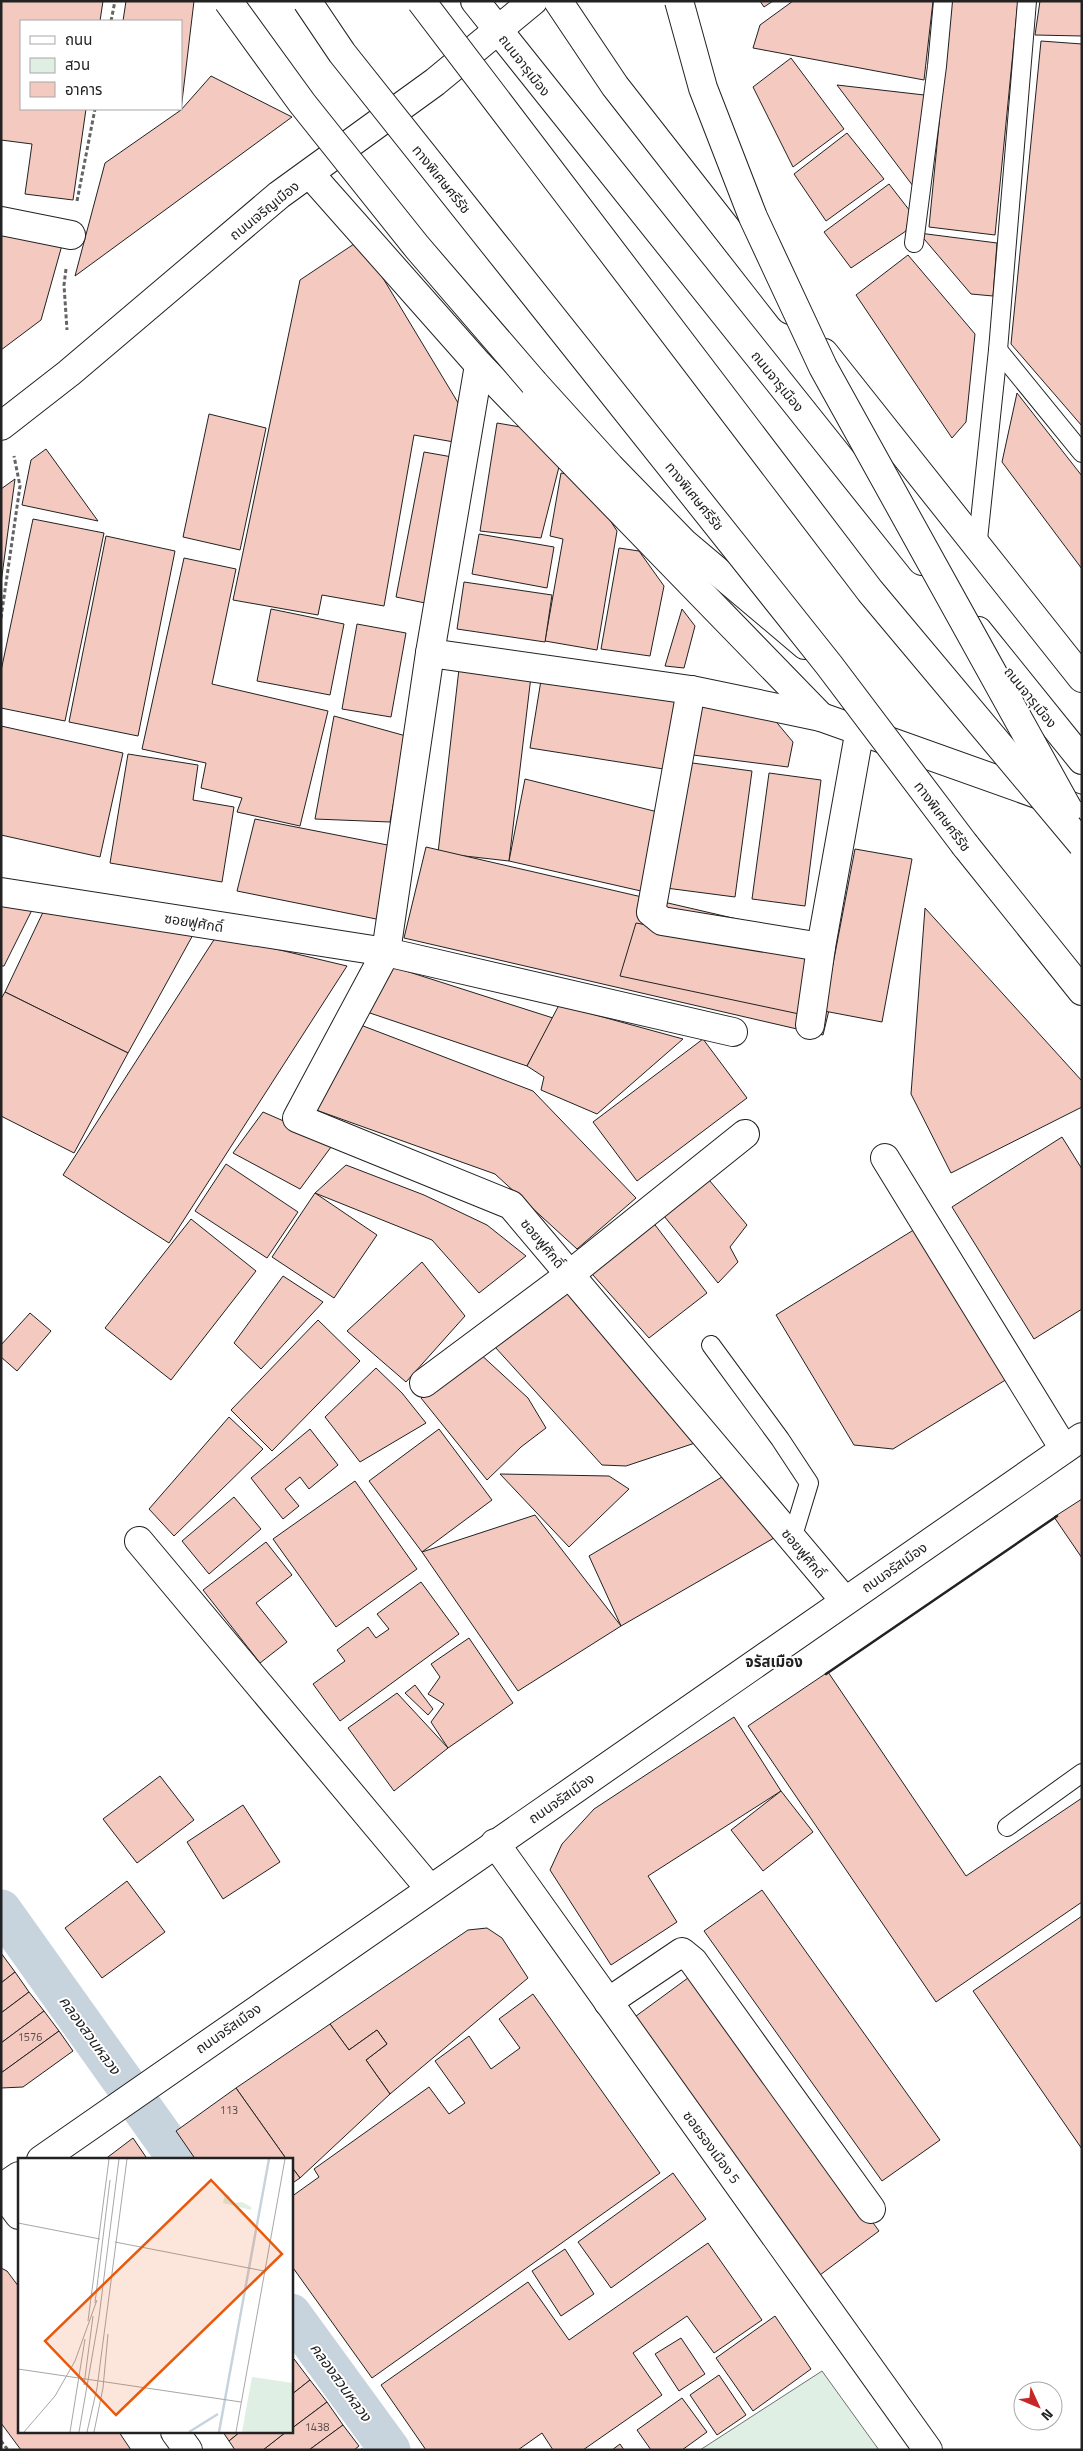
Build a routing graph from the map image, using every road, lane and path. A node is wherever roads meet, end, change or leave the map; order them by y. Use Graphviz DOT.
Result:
graph roads {
  1 [pos="115,1"];
  2 [pos="228,1"];
  3 [pos="307,1"];
  4 [pos="421,1"];
  5 [pos="475,1"];
  6 [pos="533,1"];
  7 [pos="558,1"];
  8 [pos="679,1"];
  9 [pos="943,1"];
  10 [pos="1027,1"];
  11 [pos="111,20"];
  12 [pos="497,30"];
  13 [pos="310,174"];
  14 [pos="1,222"];
  15 [pos="71,234"];
  16 [pos="914,243"];
  17 [pos="998,350"];
  18 [pos="479,365"];
  19 [pos="4,424"];
  20 [pos="1082,453"];
  21 [pos="977,549"];
  22 [pos="1,618"];
  23 [pos="430,653"];
  24 [pos="829,665"];
  25 [pos="1082,678"];
  26 [pos="691,690"];
  27 [pos="821,717"];
  28 [pos="860,729"];
  29 [pos="1082,760"];
  30 [pos="1082,810"];
  31 [pos="1082,834"];
  32 [pos="1082,844"];
  33 [pos="1,892"];
  34 [pos="821,947"];
  35 [pos="386,952"];
  36 [pos="1082,991"];
  37 [pos="810,1025"];
  38 [pos="733,1032"];
  39 [pos="745,1134"];
  40 [pos="886,1158"];
  41 [pos="569,1275"];
  42 [pos="711,1345"];
  43 [pos="424,1384"];
  44 [pos="1073,1443"];
  45 [pos="792,1539"];
  46 [pos="139,1541"];
  47 [pos="845,1601"];
  48 [pos="1082,1773"];
  49 [pos="1007,1827"];
  50 [pos="495,1843"];
  51 [pos="430,1889"];
  52 [pos="608,2002"];
  53 [pos="44,2158"];
  54 [pos="18,2177"];
  55 [pos="1,2190"];
  56 [pos="871,2209"];
  57 [pos="18,2214"];
  58 [pos="176,2434"];
  59 [pos="1,2441"];
  60 [pos="8,2450"];
  61 [pos="188,2450"];
  62 [pos="928,2450"];
  1 -- 11 [label="path"];
  2 -- 24 [label="main road, bridge"];
  3 -- 24 [label="main road, ทางพิเศษศรีรัช, bridge"];
  4 -- 32 [label="main road, bridge"];
  5 -- 12 [label="main road, ถนนจารุเมือง"];
  6 -- 12 [label="main road, ถนนเจริญเมือง"];
  7 -- 21 [label="main road"];
  8 -- 31 [label="main road, bridge"];
  9 -- 16 [label="lane"];
  10 -- 17 [label="lane"];
  12 -- 13 [label="main road, ถนนเจริญเมือง"];
  12 -- 29 [label="main road, ถนนจารุเมือง"];
  13 -- 18 [label="main road"];
  13 -- 19 [label="main road, ถนนเจริญเมือง"];
  14 -- 15 [label="main road"];
  17 -- 20 [label="lane"];
  17 -- 21 [label="lane"];
  18 -- 23 [label="main road"];
  18 -- 27 [label="main road"];
  19 -- 22 [label="path"];
  21 -- 25 [label="main road"];
  23 -- 26 [label="main road"];
  23 -- 35 [label="main road"];
  24 -- 36 [label="main road, ทางพิเศษศรีรัช, bridge"];
  26 -- 27 [label="main road"];
  26 -- 34 [label="main road"];
  27 -- 28 [label="main road"];
  28 -- 30 [label="main road"];
  28 -- 34 [label="main road"];
  33 -- 35 [label="main road, ซอยฟูศักดิ์"];
  34 -- 37 [label="main road"];
  35 -- 38 [label="main road, ซอยฟูศักดิ์"];
  35 -- 41 [label="main road, ซอยฟูศักดิ์"];
  39 -- 41 [label="main road"];
  40 -- 44 [label="main road"];
  41 -- 43 [label="main road"];
  41 -- 45 [label="main road, ซอยฟูศักดิ์"];
  42 -- 45 [label="lane"];
  44 -- 47 [label="main road, ถนนจรัสเมือง"];
  45 -- 47 [label="main road, ซอยฟูศักดิ์"];
  46 -- 51 [label="main road"];
  47 -- 50 [label="main road, ถนนจรัสเมือง"];
  48 -- 49 [label="lane"];
  50 -- 51 [label="main road, ถนนจรัสเมือง"];
  50 -- 52 [label="main road, ซอยรองเมือง 5"];
  51 -- 53 [label="main road, ถนนจรัสเมือง"];
  52 -- 56 [label="main road"];
  52 -- 62 [label="main road, ซอยรองเมือง 5"];
  54 -- 55 [label="main road"];
  55 -- 57 [label="main road"];
  58 -- 61 [label="main road"];
  59 -- 60 [label="path"];
}
